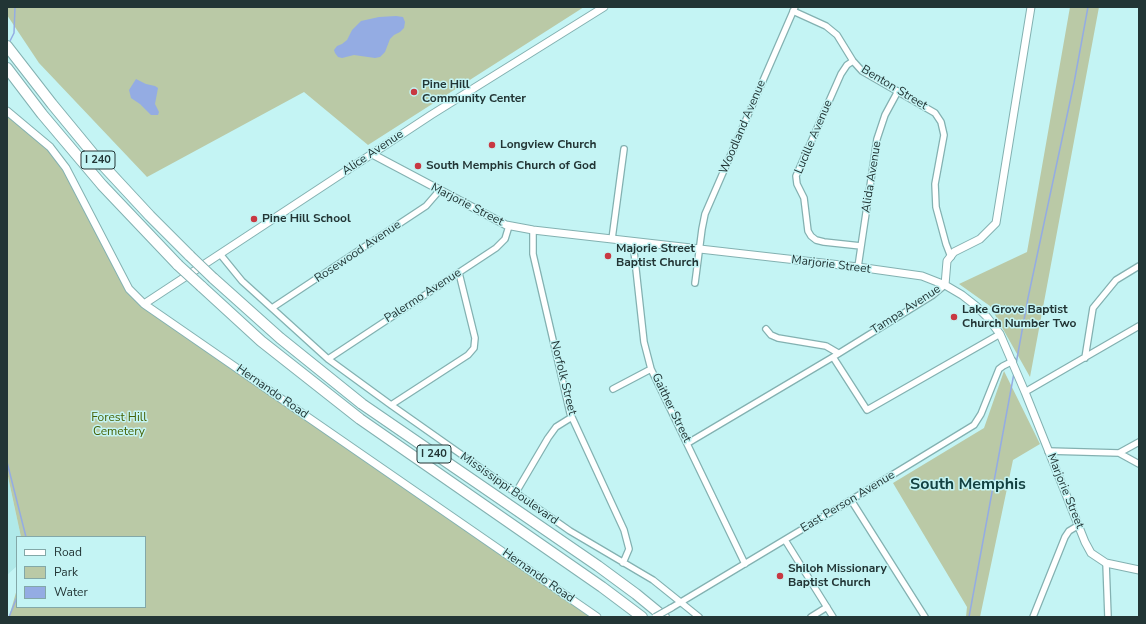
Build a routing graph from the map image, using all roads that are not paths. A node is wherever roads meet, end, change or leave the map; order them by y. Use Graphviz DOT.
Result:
graph roads {
  1 [pos="604,7"];
  2 [pos="1031,7"];
  3 [pos="794,9"];
  4 [pos="7,46"];
  5 [pos="853,61"];
  6 [pos="7,68"];
  7 [pos="898,92"];
  8 [pos="7,111"];
  9 [pos="624,149"];
  10 [pos="372,154"];
  11 [pos="439,191"];
  12 [pos="509,226"];
  13 [pos="533,230"];
  14 [pos="612,239"];
  15 [pos="633,242"];
  16 [pos="861,246"];
  17 [pos="700,249"];
  18 [pos="220,254"];
  19 [pos="950,257"];
  20 [pos="1139,266"];
  21 [pos="858,267"];
  22 [pos="459,273"];
  23 [pos="695,283"];
  24 [pos="944,285"];
  25 [pos="144,304"];
  26 [pos="272,308"];
  27 [pos="1139,326"];
  28 [pos="766,329"];
  29 [pos="1000,334"];
  30 [pos="838,353"];
  31 [pos="833,357"];
  32 [pos="1085,358"];
  33 [pos="328,359"];
  34 [pos="1013,362"];
  35 [pos="652,369"];
  36 [pos="613,388"];
  37 [pos="1025,392"];
  38 [pos="391,405"];
  39 [pos="572,417"];
  40 [pos="1139,442"];
  41 [pos="688,443"];
  42 [pos="1048,450"];
  43 [pos="1119,453"];
  44 [pos="1139,464"];
  45 [pos="515,494"];
  46 [pos="851,500"];
  47 [pos="1079,525"];
  48 [pos="785,540"];
  49 [pos="623,563"];
  50 [pos="745,564"];
  51 [pos="1106,564"];
  52 [pos="1139,570"];
  53 [pos="682,602"];
  54 [pos="827,607"];
  55 [pos="597,617"];
  56 [pos="642,617"];
  57 [pos="655,617"];
  58 [pos="664,617"];
  59 [pos="699,617"];
  60 [pos="810,617"];
  61 [pos="833,617"];
  62 [pos="925,617"];
  63 [pos="1033,617"];
  64 [pos="1108,617"];
  1 -- 10 [label="street, Alice Avenue"];
  2 -- 19 [label="street"];
  3 -- 5 [label="street, Benton Street"];
  3 -- 17 [label="street, Woodland Avenue"];
  4 -- 58 [label="highway, I 240, bridge"];
  5 -- 7 [label="street, Benton Street"];
  5 -- 16 [label="street, Lucille Avenue"];
  6 -- 56 [label="highway, I 240, bridge"];
  7 -- 16 [label="street, Alida Avenue"];
  7 -- 19 [label="street, Benton Street"];
  8 -- 25 [label="street, Hernando Road"];
  9 -- 14 [label="street"];
  10 -- 11 [label="street, Marjorie Street"];
  10 -- 18 [label="street, Alice Avenue"];
  11 -- 12 [label="street, Marjorie Street"];
  11 -- 26 [label="street, Rosewood Avenue"];
  12 -- 13 [label="street, Marjorie Street"];
  12 -- 22 [label="street, Palermo Avenue"];
  13 -- 14 [label="street, Marjorie Street"];
  13 -- 39 [label="street, Norfolk Street"];
  14 -- 15 [label="street, Marjorie Street"];
  15 -- 17 [label="street, Marjorie Street"];
  15 -- 35 [label="street, Gaither Street"];
  16 -- 21 [label="street, Alida Avenue"];
  17 -- 21 [label="street, Marjorie Street"];
  17 -- 23 [label="street, Woodland Avenue"];
  18 -- 25 [label="street, Alice Avenue"];
  18 -- 26 [label="street, Mississippi Boulevard"];
  19 -- 24 [label="street, Tampa Avenue"];
  20 -- 32 [label="street"];
  21 -- 24 [label="street, Marjorie Street"];
  22 -- 33 [label="street, Palermo Avenue"];
  22 -- 38 [label="street"];
  24 -- 29 [label="street, Marjorie Street"];
  24 -- 30 [label="street, Tampa Avenue"];
  25 -- 55 [label="street, Hernando Road"];
  26 -- 33 [label="street, Mississippi Boulevard"];
  27 -- 32 [label="street"];
  28 -- 30 [label="street"];
  29 -- 31 [label="street"];
  29 -- 34 [label="street, Marjorie Street"];
  30 -- 31 [label="street, Tampa Avenue"];
  31 -- 41 [label="street, Tampa Avenue"];
  32 -- 37 [label="street"];
  33 -- 38 [label="street, Mississippi Boulevard"];
  34 -- 37 [label="street, Marjorie Street"];
  34 -- 46 [label="street, East Person Avenue"];
  35 -- 36 [label="street"];
  35 -- 41 [label="street, Gaither Street"];
  37 -- 42 [label="street, Marjorie Street"];
  38 -- 45 [label="street, Mississippi Boulevard"];
  39 -- 45 [label="street"];
  39 -- 49 [label="street, Norfolk Street"];
  40 -- 43 [label="street"];
  41 -- 50 [label="street, Gaither Street"];
  42 -- 43 [label="street"];
  42 -- 47 [label="street, Marjorie Street"];
  43 -- 44 [label="street"];
  45 -- 49 [label="street, Mississippi Boulevard"];
  46 -- 48 [label="street, East Person Avenue"];
  46 -- 62 [label="street"];
  47 -- 51 [label="street, Marjorie Street"];
  47 -- 63 [label="street"];
  48 -- 50 [label="street, East Person Avenue"];
  48 -- 54 [label="street"];
  49 -- 53 [label="street, Mississippi Boulevard"];
  50 -- 53 [label="street, East Person Avenue"];
  51 -- 52 [label="street, Marjorie Street"];
  51 -- 64 [label="street"];
  53 -- 57 [label="street, East Person Avenue, bridge"];
  53 -- 59 [label="street, Mississippi Boulevard"];
  54 -- 60 [label="street"];
  54 -- 61 [label="street"];
}
